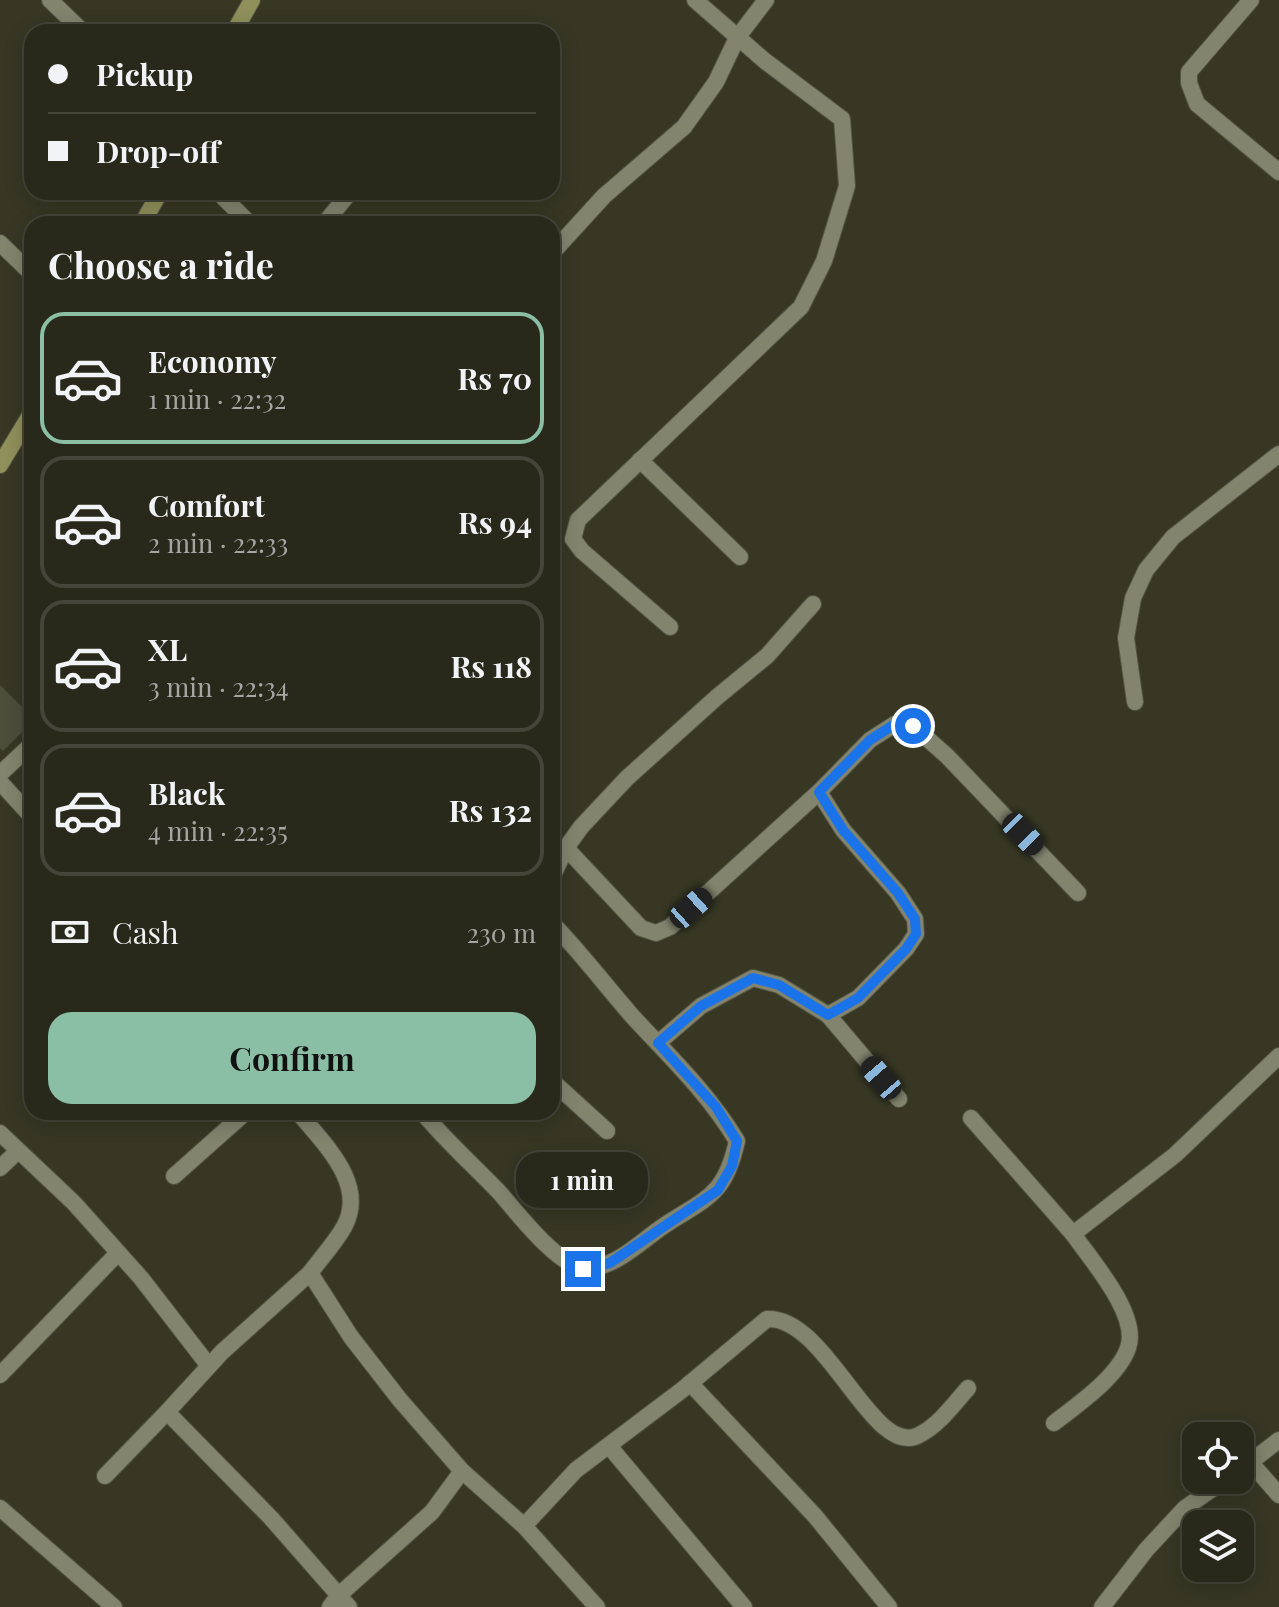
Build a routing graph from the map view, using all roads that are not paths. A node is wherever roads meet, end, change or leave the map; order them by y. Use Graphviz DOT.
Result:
graph roads {
  1 [pos="50,0"];
  2 [pos="252,0"];
  3 [pos="695,0"];
  4 [pos="766,0"];
  5 [pos="1251,0"];
  6 [pos="75,24"];
  7 [pos="238,24"];
  8 [pos="737,38"];
  9 [pos="1279,172"];
  10 [pos="226,200"];
  11 [pos="344,200"];
  12 [pos="242,216"];
  13 [pos="330,216"];
  14 [pos="0,243"];
  15 [pos="560,244"];
  16 [pos="24,266"];
  17 [pos="24,425"];
  18 [pos="1279,454"];
  19 [pos="640,460"];
  20 [pos="0,465"];
  21 [pos="740,557"];
  22 [pos="813,604"];
  23 [pos="670,627"];
  24 [pos="1135,702"];
  25 [pos="24,752"];
  26 [pos="0,774"];
  27 [pos="0,782"];
  28 [pos="819,792"];
  29 [pos="24,808"];
  30 [pos="566,848"];
  31 [pos="560,860"];
  32 [pos="1078,893"];
  33 [pos="560,931"];
  34 [pos="828,1015"];
  35 [pos="658,1043"];
  36 [pos="1279,1056"];
  37 [pos="560,1088"];
  38 [pos="899,1099"];
  39 [pos="971,1118"];
  40 [pos="237,1120"];
  41 [pos="307,1120"];
  42 [pos="429,1120"];
  43 [pos="607,1131"];
  44 [pos="0,1133"];
  45 [pos="18,1151"];
  46 [pos="0,1168"];
  47 [pos="174,1176"];
  48 [pos="1073,1234"];
  49 [pos="118,1253"];
  50 [pos="310,1273"];
  51 [pos="209,1366"];
  52 [pos="0,1375"];
  53 [pos="690,1383"];
  54 [pos="968,1388"];
  55 [pos="167,1412"];
  56 [pos="1054,1423"];
  57 [pos="1279,1440"];
  58 [pos="609,1446"];
  59 [pos="1254,1459"];
  60 [pos="462,1471"];
  61 [pos="1254,1474"];
  62 [pos="105,1476"];
  63 [pos="1205,1494"];
  64 [pos="1279,1495"];
  65 [pos="0,1508"];
  66 [pos="524,1526"];
  67 [pos="339,1603"];
  68 [pos="114,1607"];
  69 [pos="597,1607"];
  70 [pos="744,1607"];
  71 [pos="889,1607"];
  72 [pos="1102,1607"];
  1 -- 6 [label="street"];
  2 -- 7 [label="street"];
  3 -- 8 [label="street"];
  4 -- 8 [label="street"];
  5 -- 9 [label="street"];
  8 -- 15 [label="street"];
  8 -- 19 [label="street"];
  10 -- 12 [label="street"];
  11 -- 13 [label="street"];
  14 -- 16 [label="street"];
  17 -- 20 [label="street"];
  18 -- 24 [label="street"];
  19 -- 21 [label="street"];
  19 -- 23 [label="street"];
  22 -- 30 [label="street"];
  25 -- 26 [label="street"];
  27 -- 29 [label="street"];
  28 -- 30 [label="street"];
  28 -- 32 [label="street"];
  28 -- 34 [label="street"];
  30 -- 31 [label="street"];
  33 -- 35 [label="street"];
  34 -- 35 [label="street"];
  34 -- 38 [label="street"];
  35 -- 42 [label="street"];
  36 -- 48 [label="street"];
  37 -- 43 [label="street"];
  39 -- 48 [label="street"];
  40 -- 47 [label="street"];
  41 -- 50 [label="street"];
  44 -- 45 [label="street"];
  45 -- 46 [label="street"];
  45 -- 49 [label="street"];
  48 -- 56 [label="street"];
  49 -- 51 [label="street"];
  49 -- 52 [label="street"];
  50 -- 51 [label="street"];
  50 -- 60 [label="street"];
  51 -- 55 [label="street"];
  53 -- 54 [label="street"];
  53 -- 58 [label="street"];
  53 -- 71 [label="street"];
  55 -- 62 [label="street"];
  55 -- 67 [label="street"];
  57 -- 59 [label="street"];
  58 -- 66 [label="street"];
  58 -- 70 [label="street"];
  60 -- 66 [label="street"];
  60 -- 67 [label="street"];
  61 -- 64 [label="street"];
  63 -- 72 [label="street"];
  65 -- 68 [label="street"];
  66 -- 69 [label="street"];
}
